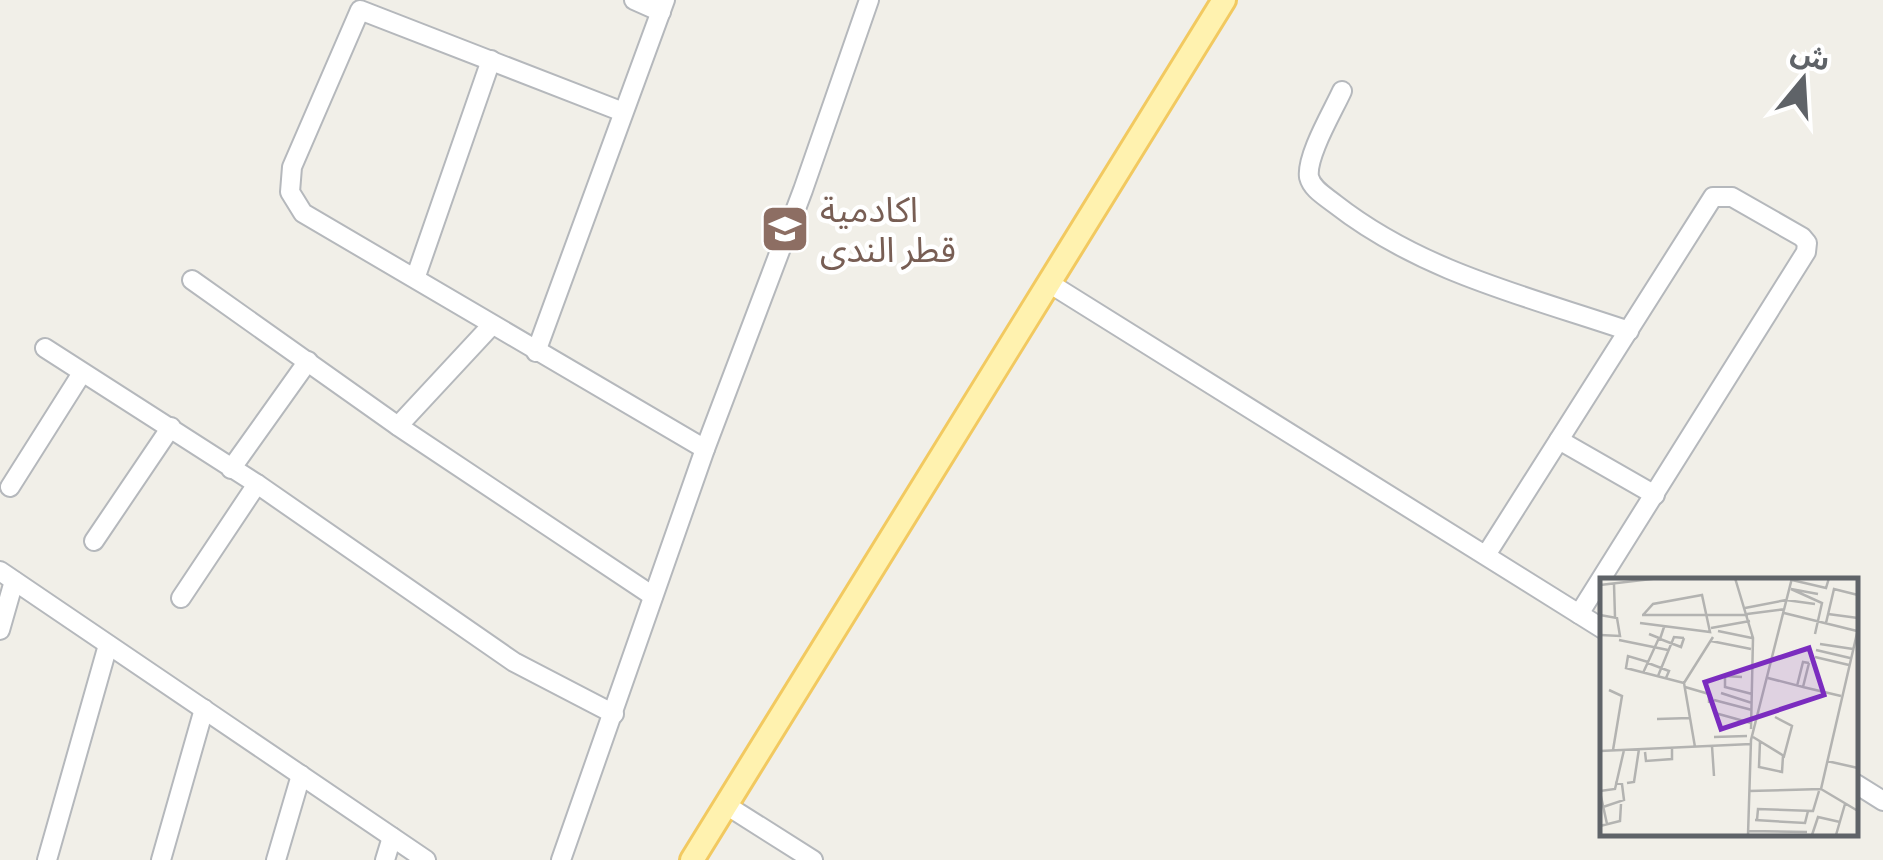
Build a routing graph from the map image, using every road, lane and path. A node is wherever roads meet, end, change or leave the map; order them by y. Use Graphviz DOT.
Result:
graph roads {
  1 [pos="634,0"];
  2 [pos="869,0"];
  3 [pos="1224,0"];
  4 [pos="663,6"];
  5 [pos="491,60"];
  6 [pos="1342,91"];
  7 [pos="623,112"];
  8 [pos="416,276"];
  9 [pos="192,280"];
  10 [pos="1049,283"];
  11 [pos="492,326"];
  12 [pos="1629,332"];
  13 [pos="45,348"];
  14 [pos="536,352"];
  15 [pos="308,361"];
  16 [pos="82,373"];
  17 [pos="398,426"];
  18 [pos="170,427"];
  19 [pos="1559,440"];
  20 [pos="705,449"];
  21 [pos="231,468"];
  22 [pos="256,484"];
  23 [pos="10,488"];
  24 [pos="1655,495"];
  25 [pos="94,541"];
  26 [pos="1486,555"];
  27 [pos="7,576"];
  28 [pos="1602,578"];
  29 [pos="1600,581"];
  30 [pos="653,596"];
  31 [pos="181,598"];
  32 [pos="1579,614"];
  33 [pos="1600,627"];
  34 [pos="0,630"];
  35 [pos="108,645"];
  36 [pos="204,709"];
  37 [pos="614,714"];
  38 [pos="301,775"];
  39 [pos="1858,785"];
  40 [pos="1883,801"];
  41 [pos="726,805"];
  42 [pos="392,837"];
  43 [pos="47,860"];
  44 [pos="162,860"];
  45 [pos="276,860"];
  46 [pos="385,860"];
  47 [pos="426,860"];
  48 [pos="560,860"];
  49 [pos="692,860"];
  50 [pos="814,860"];
  1 -- 4 [label="street"];
  2 -- 20 [label="street"];
  3 -- 10 [label="main road"];
  4 -- 7 [label="street"];
  5 -- 7 [label="street"];
  5 -- 8 [label="street"];
  5 -- 8 [label="street"];
  6 -- 12 [label="street"];
  7 -- 14 [label="street"];
  8 -- 11 [label="street"];
  9 -- 15 [label="street"];
  10 -- 26 [label="street"];
  10 -- 41 [label="main road"];
  11 -- 14 [label="street"];
  11 -- 17 [label="street"];
  12 -- 19 [label="street"];
  12 -- 24 [label="street"];
  13 -- 16 [label="street"];
  14 -- 20 [label="street"];
  15 -- 17 [label="street"];
  15 -- 21 [label="street"];
  16 -- 18 [label="street"];
  16 -- 23 [label="street"];
  17 -- 30 [label="street"];
  18 -- 21 [label="street"];
  18 -- 25 [label="street"];
  19 -- 24 [label="street"];
  19 -- 26 [label="street"];
  20 -- 30 [label="street"];
  21 -- 22 [label="street"];
  22 -- 31 [label="street"];
  22 -- 37 [label="street"];
  24 -- 28 [label="street"];
  26 -- 32 [label="street"];
  27 -- 34 [label="street"];
  27 -- 35 [label="street"];
  29 -- 32 [label="street"];
  30 -- 37 [label="street"];
  32 -- 33 [label="street"];
  35 -- 36 [label="street"];
  35 -- 43 [label="street"];
  36 -- 38 [label="street"];
  36 -- 44 [label="street"];
  37 -- 48 [label="street"];
  38 -- 42 [label="street"];
  38 -- 45 [label="street"];
  39 -- 40 [label="street"];
  41 -- 49 [label="main road"];
  41 -- 50 [label="street"];
  42 -- 46 [label="street"];
  42 -- 47 [label="street"];
}
